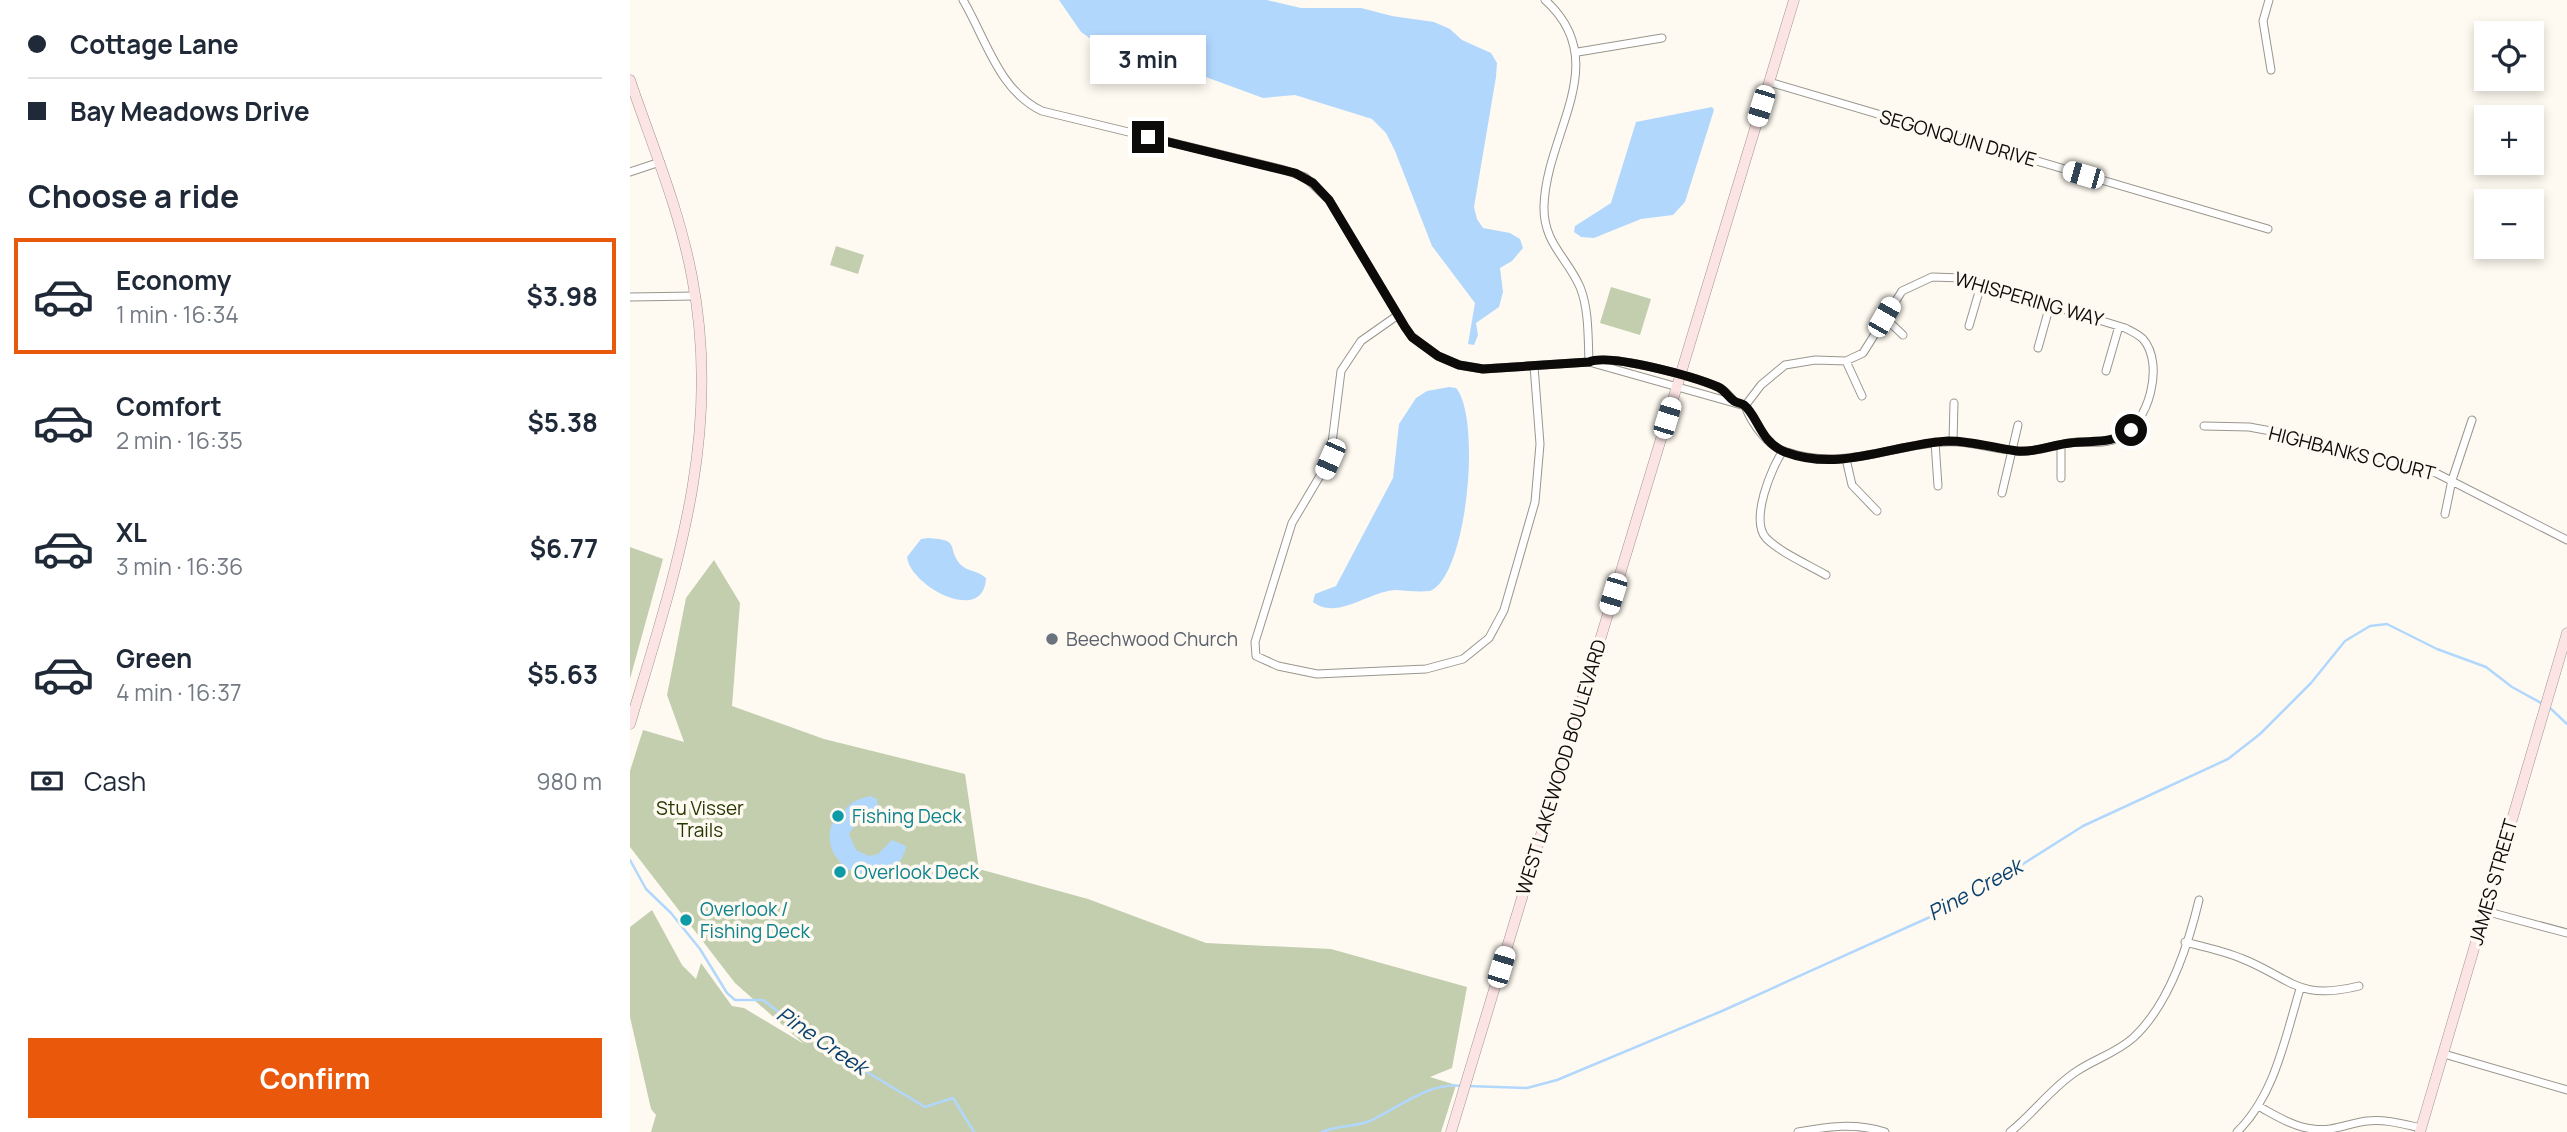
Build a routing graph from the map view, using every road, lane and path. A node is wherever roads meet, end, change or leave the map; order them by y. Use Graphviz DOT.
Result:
graph roads {
  1 [pos="964,0"];
  2 [pos="1545,0"];
  3 [pos="1794,0"];
  4 [pos="2269,0"];
  5 [pos="1662,38"];
  6 [pos="1577,52"];
  7 [pos="2271,70"];
  8 [pos="630,80"];
  9 [pos="1769,82"];
  10 [pos="660,162"];
  11 [pos="630,172"];
  12 [pos="2268,229"];
  13 [pos="1981,285"];
  14 [pos="695,296"];
  15 [pos="630,298"];
  16 [pos="2050,305"];
  17 [pos="1398,315"];
  18 [pos="1884,317"];
  19 [pos="1969,326"];
  20 [pos="2119,326"];
  21 [pos="1903,335"];
  22 [pos="2038,348"];
  23 [pos="1846,361"];
  24 [pos="1589,362"];
  25 [pos="1534,366"];
  26 [pos="2106,371"];
  27 [pos="1679,376"];
  28 [pos="1676,387"];
  29 [pos="1862,396"];
  30 [pos="1734,401"];
  31 [pos="1954,403"];
  32 [pos="1745,406"];
  33 [pos="2472,420"];
  34 [pos="2018,425"];
  35 [pos="2204,426"];
  36 [pos="1953,441"];
  37 [pos="1935,442"];
  38 [pos="2061,445"];
  39 [pos="2011,450"];
  40 [pos="1783,451"];
  41 [pos="1846,460"];
  42 [pos="2061,478"];
  43 [pos="2452,480"];
  44 [pos="1938,486"];
  45 [pos="2001,493"];
  46 [pos="1877,511"];
  47 [pos="2445,514"];
  48 [pos="2567,540"];
  49 [pos="1826,575"];
  50 [pos="2567,633"];
  51 [pos="630,724"];
  52 [pos="2199,900"];
  53 [pos="2485,911"];
  54 [pos="2567,933"];
  55 [pos="2185,942"];
  56 [pos="2359,986"];
  57 [pos="2300,989"];
  58 [pos="2444,1054"];
  59 [pos="2567,1090"];
  60 [pos="2258,1106"];
  61 [pos="2421,1130"];
  62 [pos="1451,1132"];
  63 [pos="1798,1132"];
  64 [pos="1885,1132"];
  65 [pos="2010,1132"];
  66 [pos="2237,1132"];
  1 -- 17 [label="street"];
  2 -- 6 [label="street"];
  3 -- 9 [label="street, WEST LAKEWOOD BOULEVARD"];
  4 -- 7 [label="street"];
  5 -- 6 [label="street"];
  6 -- 24 [label="street"];
  8 -- 10 [label="street"];
  9 -- 12 [label="street, SEGONQUIN DRIVE"];
  9 -- 27 [label="street, WEST LAKEWOOD BOULEVARD"];
  10 -- 11 [label="street"];
  10 -- 14 [label="street"];
  13 -- 16 [label="street, WHISPERING WAY"];
  13 -- 18 [label="street, WHISPERING WAY"];
  13 -- 19 [label="street"];
  14 -- 15 [label="street"];
  14 -- 51 [label="street"];
  16 -- 20 [label="street, WHISPERING WAY"];
  16 -- 22 [label="street"];
  17 -- 25 [label="street"];
  17 -- 25 [label="street"];
  18 -- 21 [label="street"];
  18 -- 23 [label="street, WHISPERING WAY"];
  20 -- 26 [label="street"];
  20 -- 38 [label="street, WHISPERING WAY"];
  23 -- 29 [label="street"];
  23 -- 32 [label="street"];
  24 -- 25 [label="street"];
  24 -- 27 [label="street"];
  24 -- 28 [label="street"];
  27 -- 28 [label="street, WEST LAKEWOOD BOULEVARD"];
  27 -- 30 [label="street"];
  28 -- 30 [label="street"];
  28 -- 62 [label="street, WEST LAKEWOOD BOULEVARD"];
  30 -- 32 [label="street"];
  31 -- 36 [label="street"];
  32 -- 40 [label="street"];
  33 -- 43 [label="street"];
  34 -- 39 [label="street"];
  35 -- 43 [label="street, HIGHBANKS COURT"];
  36 -- 37 [label="street"];
  36 -- 39 [label="street"];
  37 -- 41 [label="street"];
  37 -- 44 [label="street"];
  38 -- 39 [label="street"];
  38 -- 42 [label="street"];
  39 -- 45 [label="street"];
  40 -- 41 [label="street"];
  40 -- 49 [label="street"];
  41 -- 46 [label="street"];
  43 -- 47 [label="street"];
  43 -- 48 [label="street, HIGHBANKS COURT"];
  50 -- 53 [label="street, JAMES STREET"];
  52 -- 55 [label="street"];
  53 -- 54 [label="street"];
  53 -- 58 [label="street, JAMES STREET"];
  55 -- 57 [label="street"];
  55 -- 65 [label="street"];
  56 -- 57 [label="street"];
  57 -- 60 [label="street"];
  58 -- 59 [label="street"];
  58 -- 61 [label="street, JAMES STREET"];
  60 -- 61 [label="street"];
  60 -- 66 [label="street"];
  63 -- 64 [label="street"];
}
